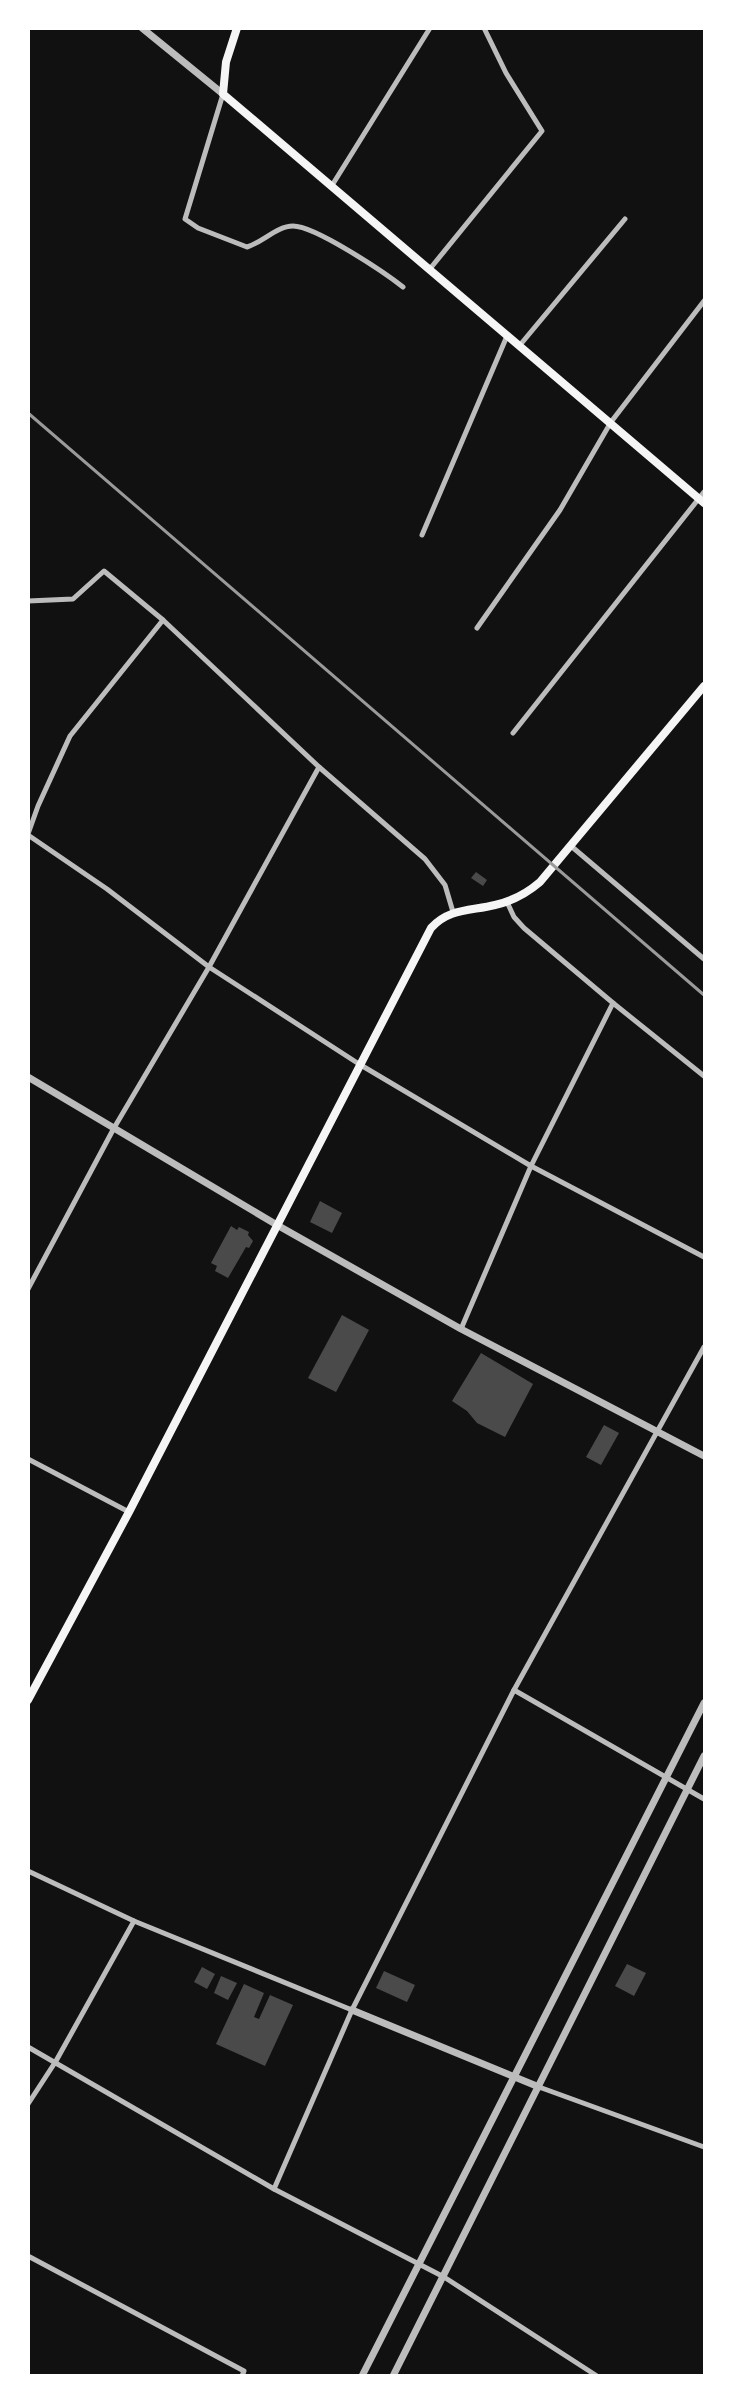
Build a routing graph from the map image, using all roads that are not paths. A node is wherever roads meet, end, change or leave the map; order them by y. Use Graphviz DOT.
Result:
graph roads {
  1 [pos="142,28"];
  2 [pos="237,28"];
  3 [pos="430,28"];
  4 [pos="484,28"];
  5 [pos="224,94"];
  6 [pos="331,187"];
  7 [pos="625,219"];
  8 [pos="429,270"];
  9 [pos="403,286"];
  10 [pos="705,301"];
  11 [pos="508,335"];
  12 [pos="520,345"];
  13 [pos="611,422"];
  14 [pos="703,498"];
  15 [pos="422,535"];
  16 [pos="28,601"];
  17 [pos="163,620"];
  18 [pos="477,628"];
  19 [pos="705,686"];
  20 [pos="513,733"];
  21 [pos="320,767"];
  22 [pos="28,834"];
  23 [pos="571,846"];
  24 [pos="507,902"];
  25 [pos="453,912"];
  26 [pos="705,959"];
  27 [pos="209,967"];
  28 [pos="613,1003"];
  29 [pos="359,1064"];
  30 [pos="705,1076"];
  31 [pos="28,1077"];
  32 [pos="114,1128"];
  33 [pos="531,1167"];
  34 [pos="277,1225"];
  35 [pos="705,1257"];
  36 [pos="28,1289"];
  37 [pos="461,1329"];
  38 [pos="705,1347"];
  39 [pos="657,1432"];
  40 [pos="705,1456"];
  41 [pos="28,1459"];
  42 [pos="129,1512"];
  43 [pos="514,1690"];
  44 [pos="28,1700"];
  45 [pos="705,1703"];
  46 [pos="705,1756"];
  47 [pos="666,1778"];
  48 [pos="688,1789"];
  49 [pos="705,1799"];
  50 [pos="28,1871"];
  51 [pos="134,1921"];
  52 [pos="352,2010"];
  53 [pos="28,2047"];
  54 [pos="56,2061"];
  55 [pos="514,2077"];
  56 [pos="539,2087"];
  57 [pos="28,2104"];
  58 [pos="705,2147"];
  59 [pos="274,2189"];
  60 [pos="28,2256"];
  61 [pos="419,2265"];
  62 [pos="444,2277"];
  63 [pos="242,2376"];
  64 [pos="362,2376"];
  65 [pos="393,2376"];
  66 [pos="597,2376"];
  1 -- 5 [label="street"];
  2 -- 5 [label="main road"];
  3 -- 6 [label="street"];
  4 -- 8 [label="street"];
  5 -- 6 [label="main road"];
  5 -- 9 [label="street"];
  6 -- 8 [label="main road"];
  7 -- 12 [label="street"];
  8 -- 11 [label="main road"];
  10 -- 13 [label="street"];
  11 -- 12 [label="main road"];
  11 -- 15 [label="street"];
  12 -- 13 [label="main road"];
  13 -- 14 [label="main road"];
  13 -- 18 [label="street"];
  14 -- 20 [label="street"];
  16 -- 17 [label="street"];
  17 -- 21 [label="street"];
  17 -- 22 [label="street"];
  19 -- 23 [label="main road"];
  21 -- 25 [label="street"];
  21 -- 27 [label="street"];
  22 -- 27 [label="street"];
  23 -- 24 [label="main road"];
  23 -- 26 [label="street"];
  24 -- 25 [label="main road"];
  24 -- 28 [label="street"];
  25 -- 29 [label="main road"];
  27 -- 29 [label="street"];
  27 -- 32 [label="street"];
  28 -- 30 [label="street"];
  28 -- 33 [label="street"];
  29 -- 33 [label="street"];
  29 -- 34 [label="main road"];
  31 -- 32 [label="street"];
  32 -- 34 [label="street"];
  32 -- 36 [label="street"];
  33 -- 35 [label="street"];
  33 -- 37 [label="street"];
  34 -- 37 [label="street"];
  34 -- 42 [label="main road"];
  37 -- 39 [label="street"];
  38 -- 39 [label="street"];
  39 -- 40 [label="street"];
  39 -- 43 [label="street"];
  41 -- 42 [label="street"];
  42 -- 44 [label="main road"];
  43 -- 47 [label="street"];
  43 -- 52 [label="street"];
  45 -- 47 [label="street"];
  46 -- 48 [label="street"];
  47 -- 48 [label="street"];
  47 -- 55 [label="street"];
  48 -- 49 [label="street"];
  48 -- 56 [label="street"];
  50 -- 51 [label="street"];
  51 -- 52 [label="street"];
  51 -- 54 [label="street"];
  52 -- 55 [label="street"];
  52 -- 59 [label="street"];
  53 -- 54 [label="street"];
  54 -- 57 [label="street"];
  54 -- 59 [label="street"];
  55 -- 56 [label="street"];
  55 -- 61 [label="street"];
  56 -- 58 [label="street"];
  56 -- 62 [label="street"];
  59 -- 61 [label="street"];
  60 -- 63 [label="street"];
  61 -- 62 [label="street"];
  61 -- 64 [label="street"];
  62 -- 65 [label="street"];
  62 -- 66 [label="street"];
}
